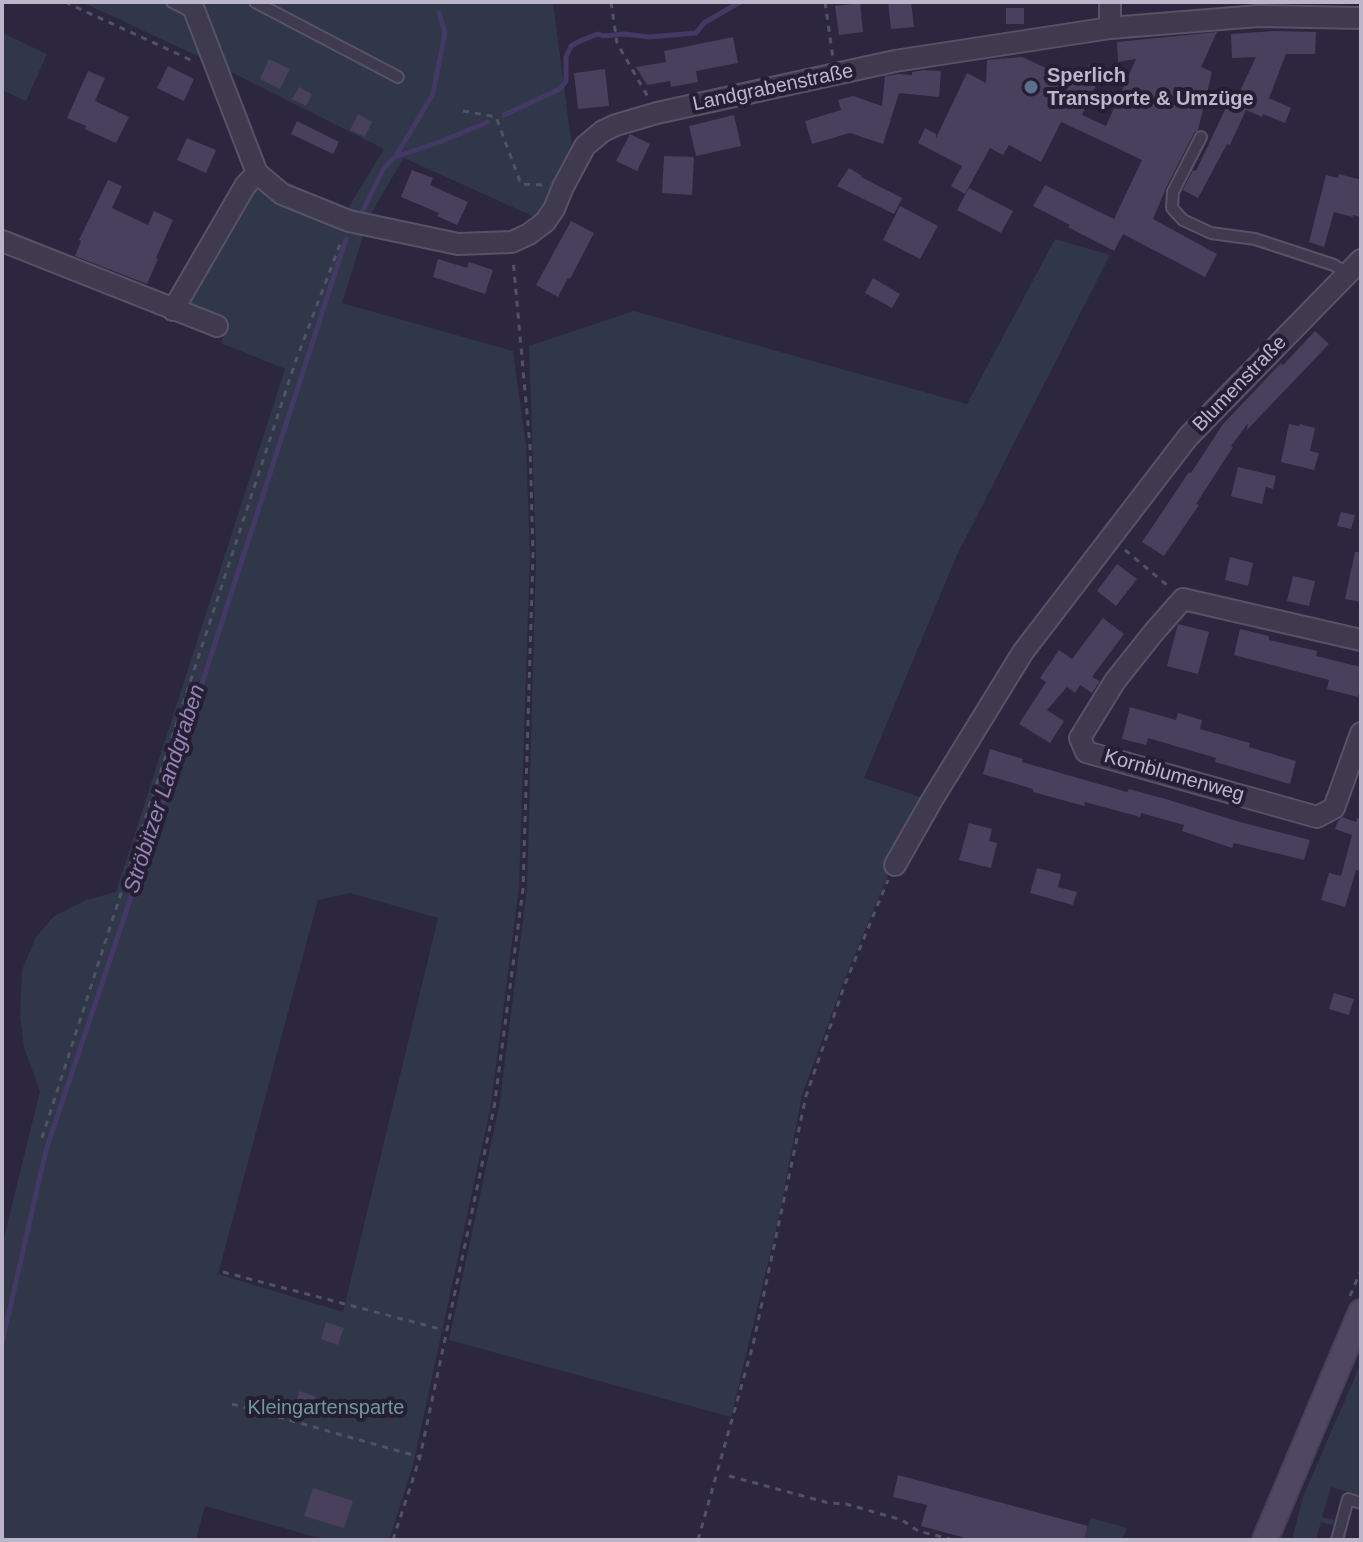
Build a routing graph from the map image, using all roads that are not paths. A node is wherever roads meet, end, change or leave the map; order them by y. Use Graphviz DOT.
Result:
graph roads {
  1 [pos="172,2"];
  2 [pos="255,2"];
  3 [pos="1110,2"];
  4 [pos="193,8"];
  5 [pos="1361,18"];
  6 [pos="1110,28"];
  7 [pos="398,77"];
  8 [pos="1201,137"];
  9 [pos="257,173"];
  10 [pos="2,241"];
  11 [pos="1354,267"];
  12 [pos="173,310"];
  13 [pos="217,326"];
  14 [pos="1361,640"];
  15 [pos="1361,733"];
  16 [pos="1357,759"];
  17 [pos="895,865"];
  18 [pos="1361,1312"];
  19 [pos="1361,1503"];
  20 [pos="1265,1540"];
  21 [pos="1337,1540"];
  1 -- 4 [label="lane"];
  2 -- 7 [label="lane"];
  3 -- 6 [label="street"];
  4 -- 9 [label="street"];
  5 -- 6 [label="street, Landgrabenstraße"];
  6 -- 9 [label="street, Landgrabenstraße"];
  8 -- 11 [label="lane"];
  9 -- 12 [label="street"];
  10 -- 12 [label="street"];
  11 -- 17 [label="street, Blumenstraße"];
  12 -- 13 [label="street"];
  14 -- 16 [label="street, Kornblumenweg"];
  15 -- 16 [label="street, Kornblumenweg"];
  18 -- 20 [label="main road"];
  19 -- 21 [label="lane"];
}
